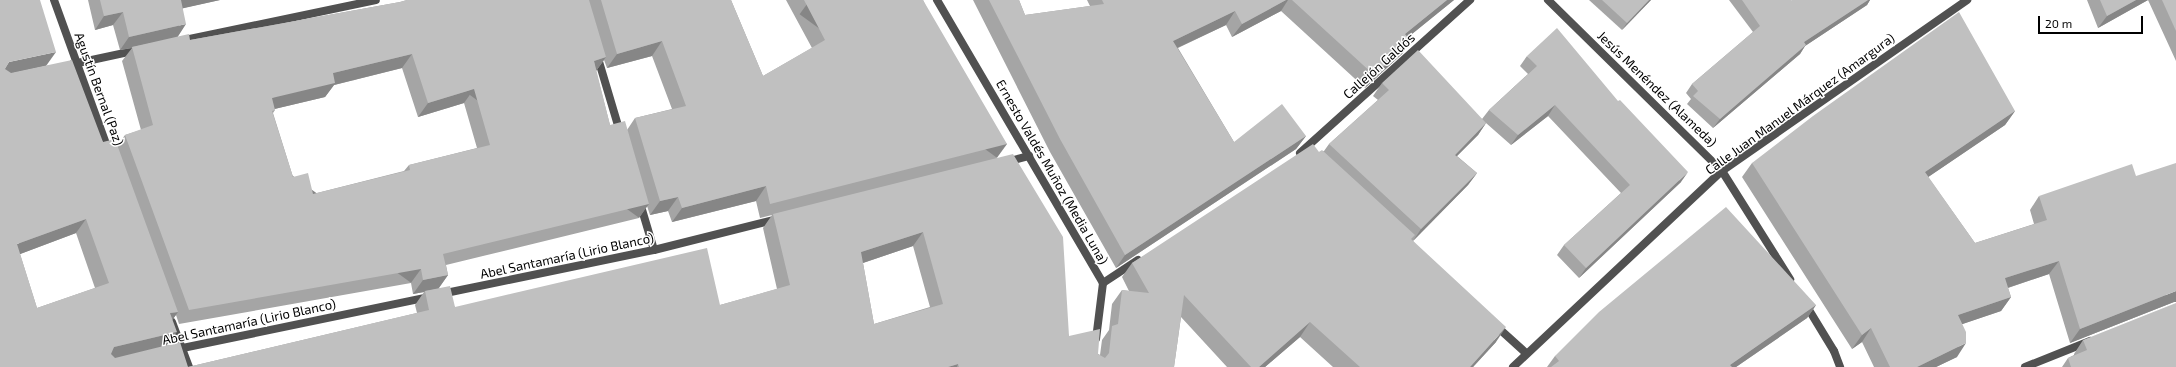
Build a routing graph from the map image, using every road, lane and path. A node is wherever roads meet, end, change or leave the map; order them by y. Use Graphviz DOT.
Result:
graph roads {
  1 [pos="54,0"];
  2 [pos="376,0"];
  3 [pos="936,0"];
  4 [pos="1470,0"];
  5 [pos="1548,0"];
  6 [pos="1967,0"];
  7 [pos="168,44"];
  8 [pos="594,46"];
  9 [pos="146,49"];
  10 [pos="76,64"];
  11 [pos="61,67"];
  12 [pos="623,144"];
  13 [pos="1029,156"];
  14 [pos="1292,158"];
  15 [pos="113,161"];
  16 [pos="998,164"];
  17 [pos="1722,171"];
  18 [pos="639,197"];
  19 [pos="784,218"];
  20 [pos="654,250"];
  21 [pos="1149,253"];
  22 [pos="1103,283"];
  23 [pos="1793,284"];
  24 [pos="1801,298"];
  25 [pos="168,311"];
  26 [pos="1491,321"];
  27 [pos="2097,338"];
  28 [pos="182,348"];
  29 [pos="167,352"];
  30 [pos="1095,352"];
  31 [pos="1526,354"];
  32 [pos="188,367"];
  33 [pos="1512,367"];
  34 [pos="1840,367"];
  35 [pos="2025,367"];
  1 -- 10 [label="street, Agustín Bernal (Paz)"];
  2 -- 7 [label="street"];
  3 -- 13 [label="street, Ernesto Valdés Muñoz (Media Luna)"];
  4 -- 14 [label="street, Callejón Galdós"];
  5 -- 17 [label="street, Jesús Menéndez (Alameda)"];
  6 -- 17 [label="street, Calle Juan Manuel Márquez (Amargura)"];
  8 -- 12 [label="street"];
  9 -- 10 [label="street"];
  10 -- 11 [label="street"];
  10 -- 15 [label="street, Agustín Bernal (Paz)"];
  13 -- 16 [label="street"];
  13 -- 22 [label="street, Ernesto Valdés Muñoz (Media Luna)"];
  17 -- 23 [label="street, Jesús Menéndez (Alameda)"];
  17 -- 31 [label="street, Calle Juan Manuel Márquez (Amargura)"];
  18 -- 20 [label="street"];
  19 -- 20 [label="street, Abel Santamaría (Lirio Blanco)"];
  20 -- 28 [label="street, Abel Santamaría (Lirio Blanco)"];
  21 -- 22 [label="street"];
  22 -- 30 [label="street, Ernesto Valdés Muñoz (Media Luna)"];
  24 -- 34 [label="street"];
  25 -- 28 [label="street"];
  26 -- 31 [label="street"];
  27 -- 35 [label="street"];
  28 -- 29 [label="street, Abel Santamaría (Lirio Blanco)"];
  28 -- 32 [label="street"];
  31 -- 33 [label="street, Calle Juan Manuel Márquez (Amargura)"];
}
